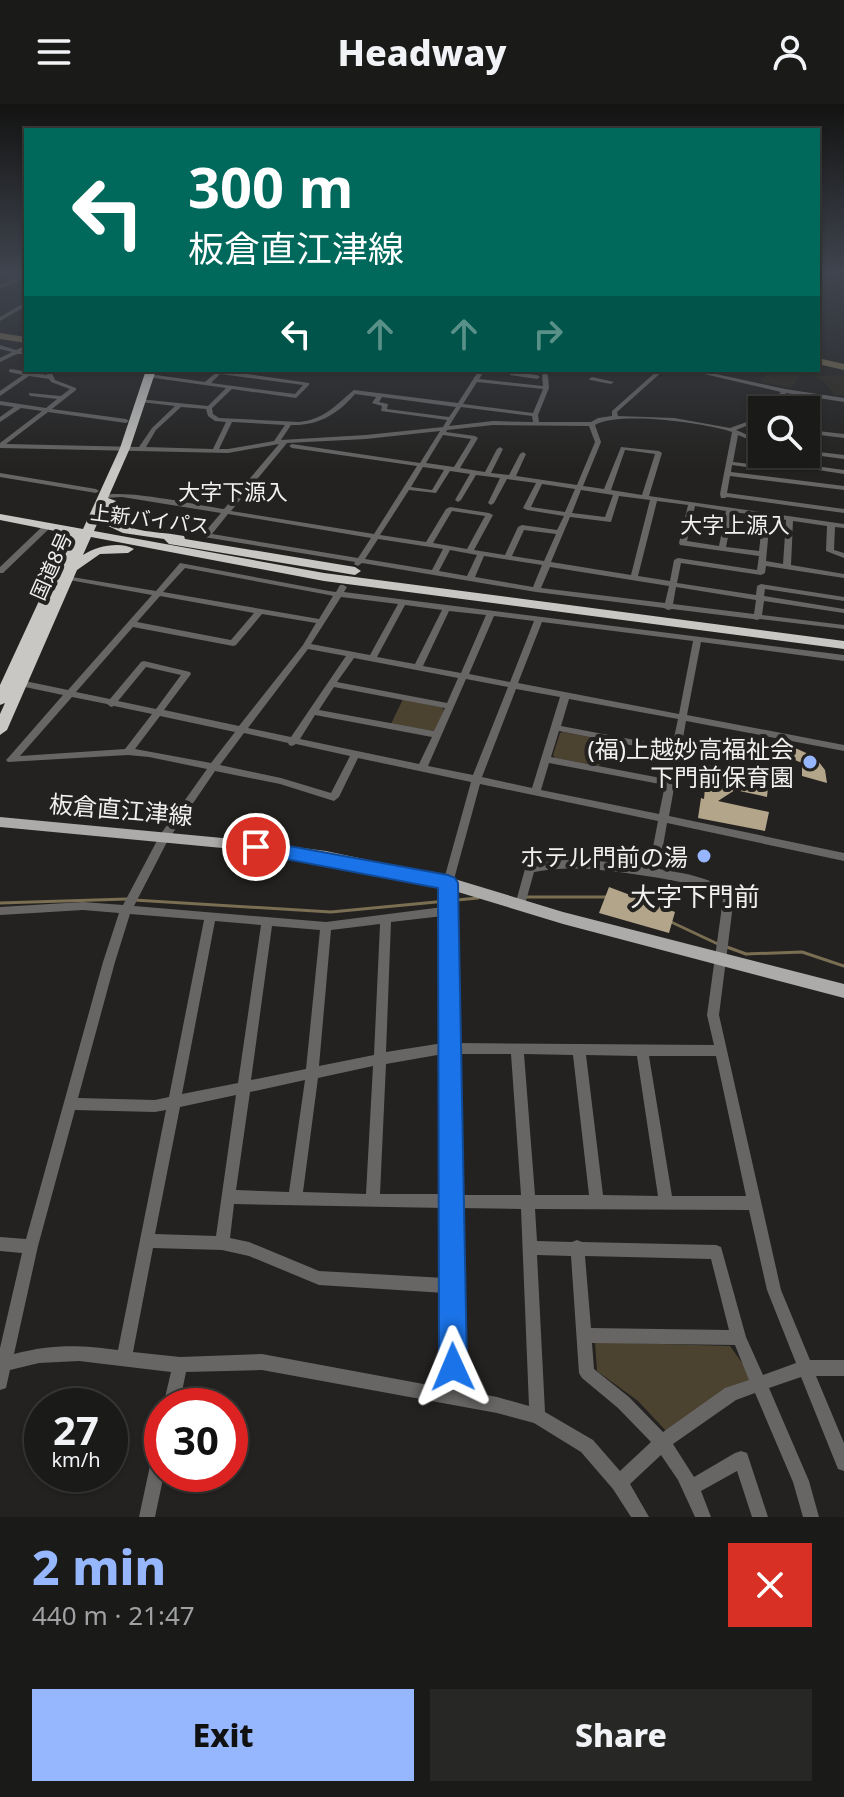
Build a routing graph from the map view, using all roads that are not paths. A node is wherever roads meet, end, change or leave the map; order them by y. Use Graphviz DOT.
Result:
graph roads {
  1 [pos="0,347"];
  2 [pos="24,348"];
  3 [pos="17,352"];
  4 [pos="24,354"];
  5 [pos="0,360"];
  6 [pos="11,371"];
  7 [pos="147,372"];
  8 [pos="481,372"];
  9 [pos="513,372"];
  10 [pos="595,372"];
  11 [pos="659,372"];
  12 [pos="699,372"];
  13 [pos="29,373"];
  14 [pos="49,373"];
  15 [pos="545,375"];
  16 [pos="537,377"];
  17 [pos="476,380"];
  18 [pos="611,382"];
  19 [pos="206,384"];
  20 [pos="506,384"];
  21 [pos="0,386"];
  22 [pos="9,387"];
  23 [pos="230,388"];
  24 [pos="546,388"];
  25 [pos="785,391"];
  26 [pos="0,394"];
  27 [pos="31,394"];
  28 [pos="380,395"];
  29 [pos="780,396"];
  30 [pos="62,398"];
  31 [pos="141,400"];
  32 [pos="844,400"];
  33 [pos="0,403"];
  34 [pos="179,405"];
  35 [pos="19,406"];
  36 [pos="459,406"];
  37 [pos="209,408"];
  38 [pos="46,410"];
  39 [pos="616,418"];
  40 [pos="450,419"];
  41 [pos="535,419"];
  42 [pos="0,420"];
  43 [pos="126,421"];
  44 [pos="230,421"];
  45 [pos="289,423"];
  46 [pos="748,423"];
  47 [pos="592,424"];
  48 [pos="443,431"];
  49 [pos="733,431"];
  50 [pos="820,433"];
  51 [pos="844,436"];
  52 [pos="748,438"];
  53 [pos="733,442"];
  54 [pos="276,443"];
  55 [pos="285,443"];
  56 [pos="748,443"];
  57 [pos="0,446"];
  58 [pos="120,448"];
  59 [pos="142,448"];
  60 [pos="500,449"];
  61 [pos="215,451"];
  62 [pos="523,454"];
  63 [pos="820,455"];
  64 [pos="844,457"];
  65 [pos="729,463"];
  66 [pos="422,464"];
  67 [pos="748,466"];
  68 [pos="767,468"];
  69 [pos="801,468"];
  70 [pos="815,468"];
  71 [pos="453,469"];
  72 [pos="474,472"];
  73 [pos="844,472"];
  74 [pos="487,474"];
  75 [pos="727,474"];
  76 [pos="0,475"];
  77 [pos="509,477"];
  78 [pos="766,480"];
  79 [pos="540,482"];
  80 [pos="799,482"];
  81 [pos="578,487"];
  82 [pos="407,488"];
  83 [pos="844,488"];
  84 [pos="607,491"];
  85 [pos="617,492"];
  86 [pos="104,494"];
  87 [pos="723,494"];
  88 [pos="650,497"];
  89 [pos="458,500"];
  90 [pos="491,503"];
  91 [pos="692,503"];
  92 [pos="725,508"];
  93 [pos="844,511"];
  94 [pos="227,512"];
  95 [pos="567,514"];
  96 [pos="767,514"];
  97 [pos="0,517"];
  98 [pos="790,518"];
  99 [pos="831,524"];
  100 [pos="49,525"];
  101 [pos="844,526"];
  102 [pos="84,532"];
  103 [pos="560,533"];
  104 [pos="376,536"];
  105 [pos="429,544"];
  106 [pos="448,547"];
  107 [pos="722,548"];
  108 [pos="470,551"];
  109 [pos="256,552"];
  110 [pos="482,553"];
  111 [pos="844,556"];
  112 [pos="508,557"];
  113 [pos="762,559"];
  114 [pos="358,563"];
  115 [pos="547,564"];
  116 [pos="2,567"];
  117 [pos="787,567"];
  118 [pos="434,573"];
  119 [pos="71,574"];
  120 [pos="844,576"];
  121 [pos="324,577"];
  122 [pos="634,578"];
  123 [pos="470,579"];
  124 [pos="674,584"];
  125 [pos="341,590"];
  126 [pos="536,590"];
  127 [pos="159,593"];
  128 [pos="760,598"];
  129 [pos="844,599"];
  130 [pos="403,602"];
  131 [pos="447,607"];
  132 [pos="668,608"];
  133 [pos="844,611"];
  134 [pos="259,612"];
  135 [pos="491,614"];
  136 [pos="757,618"];
  137 [pos="539,620"];
  138 [pos="322,622"];
  139 [pos="132,624"];
  140 [pos="844,627"];
  141 [pos="844,638"];
  142 [pos="697,641"];
  143 [pos="844,645"];
  144 [pos="306,646"];
  145 [pos="351,655"];
  146 [pos="844,658"];
  147 [pos="372,659"];
  148 [pos="418,667"];
  149 [pos="464,677"];
  150 [pos="9,681"];
  151 [pos="333,684"];
  152 [pos="514,686"];
  153 [pos="69,695"];
  154 [pos="565,696"];
  155 [pos="0,700"];
  156 [pos="111,704"];
  157 [pos="450,706"];
  158 [pos="313,712"];
  159 [pos="158,713"];
  160 [pos="681,718"];
  161 [pos="557,728"];
  162 [pos="0,730"];
  163 [pos="240,731"];
  164 [pos="438,735"];
  165 [pos="292,743"];
  166 [pos="844,748"];
  167 [pos="676,751"];
  168 [pos="128,752"];
  169 [pos="355,755"];
  170 [pos="546,759"];
  171 [pos="213,767"];
  172 [pos="422,769"];
  173 [pos="476,780"];
  174 [pos="670,783"];
  175 [pos="536,791"];
  176 [pos="663,820"];
  177 [pos="0,822"];
  178 [pos="164,838"];
  179 [pos="844,857"];
  180 [pos="653,873"];
  181 [pos="448,883"];
  182 [pos="520,905"];
  183 [pos="126,910"];
  184 [pos="0,911"];
  185 [pos="447,911"];
  186 [pos="386,918"];
  187 [pos="210,919"];
  188 [pos="267,923"];
  189 [pos="326,926"];
  190 [pos="718,959"];
  191 [pos="844,991"];
  192 [pos="449,1048"];
  193 [pos="517,1049"];
  194 [pos="579,1050"];
  195 [pos="642,1050"];
  196 [pos="722,1051"];
  197 [pos="379,1059"];
  198 [pos="312,1074"];
  199 [pos="242,1087"];
  200 [pos="175,1100"];
  201 [pos="70,1104"];
  202 [pos="228,1197"];
  203 [pos="295,1199"];
  204 [pos="450,1200"];
  205 [pos="528,1200"];
  206 [pos="373,1201"];
  207 [pos="597,1201"];
  208 [pos="666,1202"];
  209 [pos="753,1203"];
  210 [pos="148,1241"];
  211 [pos="222,1243"];
  212 [pos="0,1244"];
  213 [pos="31,1246"];
  214 [pos="577,1247"];
  215 [pos="530,1248"];
  216 [pos="451,1286"];
  217 [pos="585,1335"];
  218 [pos="739,1338"];
  219 [pos="124,1358"];
  220 [pos="2,1364"];
  221 [pos="180,1365"];
  222 [pos="804,1368"];
  223 [pos="844,1368"];
  224 [pos="0,1382"];
  225 [pos="760,1384"];
  226 [pos="175,1388"];
  227 [pos="453,1395"];
  228 [pos="537,1416"];
  229 [pos="836,1427"];
  230 [pos="663,1442"];
  231 [pos="844,1463"];
  232 [pos="619,1483"];
  233 [pos="691,1488"];
  234 [pos="152,1492"];
  235 [pos="147,1517"];
  236 [pos="641,1517"];
  237 [pos="703,1517"];
  238 [pos="760,1517"];
  239 [pos="811,1517"];
  1 -- 3 [label="street"];
  2 -- 3 [label="street"];
  3 -- 4 [label="street"];
  3 -- 5 [label="street"];
  6 -- 13 [label="street"];
  7 -- 19 [label="street"];
  7 -- 31 [label="highway, 国道8号"];
  7 -- 43 [label="highway, 国道8号"];
  8 -- 17 [label="street"];
  9 -- 16 [label="street"];
  9 -- 20 [label="street"];
  10 -- 18 [label="street"];
  11 -- 39 [label="street"];
  12 -- 25 [label="street"];
  13 -- 14 [label="street"];
  13 -- 22 [label="street"];
  14 -- 30 [label="street"];
  15 -- 24 [label="street"];
  17 -- 20 [label="street"];
  17 -- 36 [label="street"];
  19 -- 23 [label="street"];
  19 -- 23 [label="street"];
  20 -- 24 [label="street"];
  21 -- 22 [label="street"];
  22 -- 26 [label="street"];
  23 -- 37 [label="street"];
  24 -- 41 [label="street"];
  25 -- 29 [label="street"];
  25 -- 32 [label="street"];
  27 -- 30 [label="street"];
  28 -- 36 [label="street"];
  28 -- 40 [label="street"];
  28 -- 45 [label="street"];
  30 -- 38 [label="street"];
  31 -- 34 [label="street"];
  31 -- 58 [label="highway, 国道8号"];
  33 -- 35 [label="street"];
  34 -- 37 [label="street"];
  34 -- 59 [label="street"];
  35 -- 38 [label="street"];
  35 -- 42 [label="street"];
  36 -- 40 [label="street"];
  36 -- 41 [label="street"];
  37 -- 44 [label="street"];
  38 -- 43 [label="street"];
  38 -- 57 [label="street"];
  39 -- 47 [label="street"];
  39 -- 49 [label="street"];
  40 -- 48 [label="street"];
  41 -- 47 [label="street"];
  41 -- 48 [label="street"];
  43 -- 58 [label="highway, 国道8号"];
  44 -- 45 [label="street"];
  44 -- 61 [label="street"];
  45 -- 54 [label="street"];
  46 -- 49 [label="street"];
  47 -- 81 [label="street"];
  48 -- 55 [label="street"];
  48 -- 66 [label="street"];
  48 -- 71 [label="street"];
  49 -- 52 [label="street"];
  49 -- 53 [label="street"];
  50 -- 51 [label="street"];
  53 -- 56 [label="street"];
  53 -- 65 [label="street"];
  54 -- 55 [label="street"];
  54 -- 61 [label="street"];
  55 -- 66 [label="street"];
  55 -- 94 [label="street"];
  57 -- 58 [label="street"];
  58 -- 59 [label="street"];
  58 -- 86 [label="highway, 国道8号"];
  58 -- 86 [label="highway, 国道8号"];
  59 -- 61 [label="street"];
  60 -- 74 [label="street"];
  62 -- 77 [label="street"];
  63 -- 64 [label="street"];
  65 -- 67 [label="street"];
  65 -- 75 [label="street"];
  66 -- 71 [label="street"];
  66 -- 82 [label="street"];
  68 -- 78 [label="street"];
  69 -- 80 [label="street"];
  70 -- 73 [label="street"];
  71 -- 72 [label="street"];
  71 -- 82 [label="street"];
  72 -- 74 [label="street"];
  72 -- 89 [label="street"];
  74 -- 77 [label="street"];
  75 -- 78 [label="street"];
  75 -- 87 [label="street"];
  76 -- 86 [label="street"];
  77 -- 79 [label="street"];
  77 -- 90 [label="street"];
  78 -- 80 [label="street"];
  79 -- 81 [label="street"];
  79 -- 95 [label="street"];
  80 -- 83 [label="street"];
  81 -- 84 [label="street"];
  81 -- 95 [label="street"];
  82 -- 104 [label="street"];
  84 -- 85 [label="street"];
  84 -- 88 [label="street"];
  85 -- 88 [label="street"];
  85 -- 95 [label="street"];
  86 -- 94 [label="street"];
  86 -- 102 [label="highway, 国道8号"];
  86 -- 109 [label="highway"];
  87 -- 92 [label="street"];
  87 -- 93 [label="street"];
  88 -- 91 [label="street"];
  88 -- 122 [label="street"];
  91 -- 92 [label="street"];
  91 -- 107 [label="street"];
  92 -- 96 [label="street"];
  92 -- 107 [label="street"];
  94 -- 104 [label="street"];
  94 -- 114 [label="street"];
  95 -- 103 [label="street"];
  96 -- 98 [label="street"];
  96 -- 113 [label="street"];
  97 -- 100 [label="highway"];
  98 -- 99 [label="street"];
  98 -- 117 [label="street"];
  99 -- 101 [label="street"];
  99 -- 111 [label="street"];
  100 -- 102 [label="highway"];
  100 -- 116 [label="street"];
  102 -- 109 [label="highway, 上新バイパス"];
  102 -- 119 [label="highway, 国道8号"];
  102 -- 121 [label="highway, 上新バイパス"];
  102 -- 150 [label="highway, 国道8号"];
  103 -- 112 [label="street"];
  103 -- 115 [label="street"];
  104 -- 105 [label="street"];
  104 -- 114 [label="street"];
  105 -- 106 [label="street"];
  105 -- 108 [label="street"];
  106 -- 108 [label="street"];
  106 -- 118 [label="street"];
  107 -- 113 [label="street"];
  108 -- 110 [label="street"];
  109 -- 141 [label="highway, 上新バイパス"];
  110 -- 112 [label="street"];
  110 -- 123 [label="street"];
  112 -- 115 [label="street"];
  113 -- 117 [label="street"];
  113 -- 124 [label="street"];
  114 -- 118 [label="street"];
  115 -- 122 [label="street"];
  115 -- 126 [label="street"];
  117 -- 120 [label="street"];
  118 -- 123 [label="street"];
  119 -- 121 [label="highway"];
  119 -- 127 [label="street"];
  119 -- 150 [label="highway, 国道8号"];
  121 -- 143 [label="highway, 上新バイパス"];
  122 -- 124 [label="street"];
  123 -- 126 [label="street"];
  124 -- 128 [label="street"];
  124 -- 132 [label="street"];
  125 -- 127 [label="street"];
  125 -- 130 [label="street"];
  125 -- 138 [label="street"];
  126 -- 132 [label="street"];
  127 -- 134 [label="street"];
  127 -- 139 [label="street"];
  128 -- 129 [label="street"];
  128 -- 133 [label="street"];
  128 -- 136 [label="street"];
  130 -- 131 [label="street"];
  130 -- 147 [label="street"];
  131 -- 135 [label="street"];
  131 -- 148 [label="street"];
  132 -- 136 [label="street"];
  134 -- 138 [label="street"];
  134 -- 139 [label="street"];
  135 -- 137 [label="street"];
  135 -- 149 [label="street"];
  136 -- 140 [label="street"];
  137 -- 142 [label="street"];
  137 -- 152 [label="street"];
  138 -- 144 [label="street"];
  139 -- 153 [label="street"];
  142 -- 146 [label="street"];
  142 -- 160 [label="street"];
  144 -- 145 [label="street"];
  144 -- 163 [label="street"];
  145 -- 147 [label="street"];
  145 -- 151 [label="street"];
  147 -- 148 [label="street"];
  148 -- 149 [label="street"];
  149 -- 152 [label="street"];
  149 -- 157 [label="street"];
  150 -- 153 [label="street"];
  150 -- 155 [label="highway, 国道8号"];
  150 -- 162 [label="highway, 国道8号"];
  151 -- 157 [label="street"];
  151 -- 158 [label="street"];
  152 -- 154 [label="street"];
  152 -- 173 [label="street"];
  153 -- 156 [label="street"];
  153 -- 168 [label="street"];
  154 -- 160 [label="street"];
  154 -- 161 [label="street"];
  156 -- 159 [label="street"];
  156 -- 159 [label="street"];
  157 -- 164 [label="street"];
  158 -- 164 [label="street"];
  158 -- 165 [label="street"];
  159 -- 163 [label="street"];
  159 -- 168 [label="street"];
  160 -- 166 [label="street"];
  160 -- 167 [label="street"];
  161 -- 167 [label="street"];
  161 -- 170 [label="street"];
  163 -- 165 [label="street"];
  163 -- 171 [label="street"];
  164 -- 172 [label="street"];
  165 -- 169 [label="street"];
  167 -- 174 [label="street"];
  168 -- 171 [label="street"];
  169 -- 171 [label="street"];
  169 -- 172 [label="street"];
  170 -- 174 [label="street"];
  170 -- 175 [label="street"];
  171 -- 178 [label="street"];
  172 -- 173 [label="street"];
  173 -- 175 [label="street"];
  173 -- 181 [label="street"];
  174 -- 176 [label="street"];
  175 -- 176 [label="street"];
  176 -- 179 [label="street"];
  176 -- 180 [label="street"];
  177 -- 178 [label="main road, 板倉直江津線"];
  178 -- 181 [label="main road, 板倉直江津線"];
  178 -- 183 [label="street"];
  180 -- 182 [label="street"];
  180 -- 190 [label="street"];
  181 -- 182 [label="main road, 板倉直江津線"];
  181 -- 185 [label="street"];
  182 -- 190 [label="main road, 板倉直江津線"];
  183 -- 184 [label="street"];
  183 -- 187 [label="street"];
  183 -- 201 [label="street"];
  185 -- 186 [label="street"];
  185 -- 192 [label="street"];
  186 -- 189 [label="street"];
  186 -- 197 [label="street"];
  187 -- 188 [label="street"];
  187 -- 200 [label="street"];
  188 -- 189 [label="street"];
  188 -- 199 [label="street"];
  189 -- 198 [label="street"];
  190 -- 191 [label="main road, 板倉直江津線"];
  190 -- 196 [label="street"];
  192 -- 193 [label="street"];
  192 -- 197 [label="street"];
  192 -- 204 [label="street"];
  193 -- 194 [label="street"];
  193 -- 205 [label="street"];
  194 -- 195 [label="street"];
  194 -- 207 [label="street"];
  195 -- 196 [label="street"];
  195 -- 208 [label="street"];
  196 -- 209 [label="street"];
  197 -- 198 [label="street"];
  197 -- 206 [label="street"];
  198 -- 199 [label="street"];
  198 -- 203 [label="street"];
  199 -- 200 [label="street"];
  199 -- 202 [label="street"];
  200 -- 201 [label="street"];
  200 -- 210 [label="street"];
  201 -- 213 [label="street"];
  202 -- 203 [label="street"];
  202 -- 211 [label="street"];
  203 -- 206 [label="street"];
  204 -- 205 [label="street"];
  204 -- 206 [label="street"];
  204 -- 216 [label="street"];
  205 -- 207 [label="street"];
  205 -- 215 [label="street"];
  207 -- 208 [label="street"];
  208 -- 209 [label="street"];
  209 -- 222 [label="street"];
  210 -- 211 [label="street"];
  210 -- 219 [label="street"];
  211 -- 216 [label="street"];
  212 -- 213 [label="street"];
  213 -- 220 [label="street"];
  214 -- 215 [label="street"];
  214 -- 217 [label="street"];
  214 -- 218 [label="street"];
  215 -- 228 [label="street"];
  216 -- 227 [label="street"];
  217 -- 218 [label="street"];
  217 -- 230 [label="street"];
  218 -- 225 [label="street"];
  219 -- 220 [label="street"];
  219 -- 221 [label="street"];
  220 -- 224 [label="street"];
  221 -- 226 [label="street"];
  221 -- 227 [label="street"];
  222 -- 223 [label="street"];
  222 -- 225 [label="street"];
  222 -- 229 [label="street"];
  225 -- 230 [label="street"];
  225 -- 239 [label="street"];
  227 -- 228 [label="street"];
  228 -- 232 [label="street"];
  229 -- 231 [label="street"];
  230 -- 232 [label="street"];
  230 -- 233 [label="street"];
  232 -- 236 [label="street"];
  233 -- 237 [label="street"];
  233 -- 238 [label="street"];
  234 -- 235 [label="street"];
}
